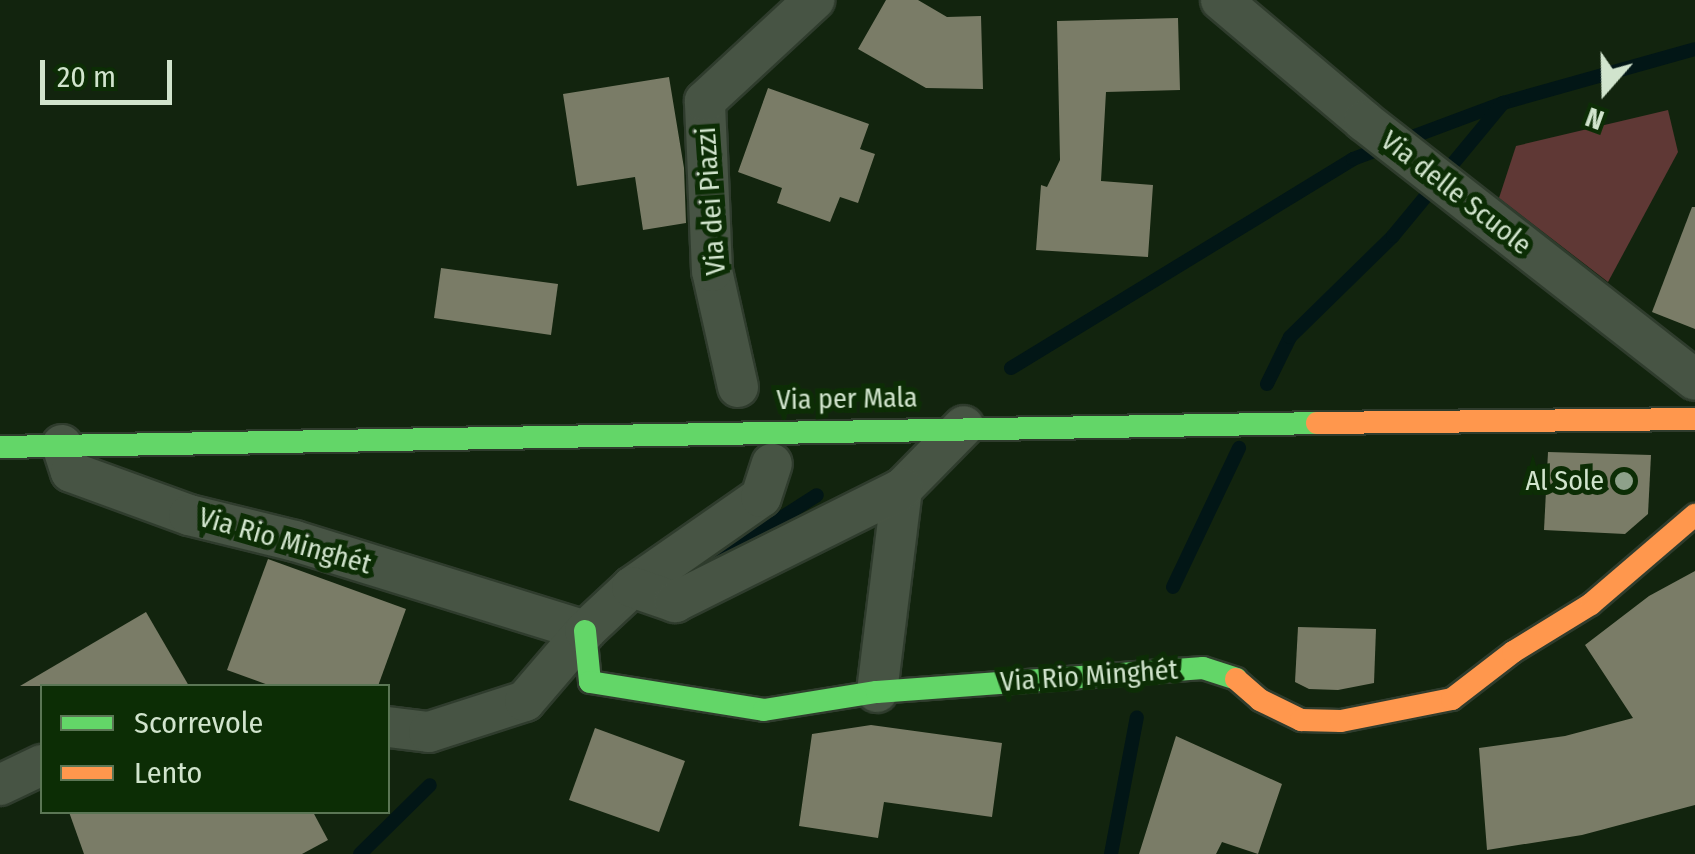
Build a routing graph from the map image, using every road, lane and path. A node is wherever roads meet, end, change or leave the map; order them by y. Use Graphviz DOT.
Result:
graph roads {
  1 [pos="814,0"];
  2 [pos="1221,0"];
  3 [pos="1695,380"];
  4 [pos="738,388"];
  5 [pos="1695,419"];
  6 [pos="964,426"];
  7 [pos="62,446"];
  8 [pos="0,447"];
  9 [pos="772,464"];
  10 [pos="902,489"];
  11 [pos="1695,515"];
  12 [pos="632,587"];
  13 [pos="585,631"];
  14 [pos="877,692"];
  15 [pos="390,727"];
  16 [pos="40,766"];
  17 [pos="0,785"];
  1 -- 4 [label="street, Via dei Piazzi"];
  2 -- 3 [label="street, Via delle Scuole"];
  5 -- 6 [label="main road, Via per Mala"];
  6 -- 7 [label="main road, Via per Mala"];
  6 -- 10 [label="street"];
  7 -- 8 [label="main road, Via per Mala"];
  7 -- 13 [label="street, Via Rio Minghét"];
  9 -- 12 [label="street"];
  10 -- 12 [label="street"];
  10 -- 14 [label="street"];
  11 -- 14 [label="main road, Via Rio Minghét"];
  12 -- 13 [label="street"];
  13 -- 14 [label="main road, Via Rio Minghét"];
  13 -- 15 [label="street"];
  16 -- 17 [label="street"];
}
